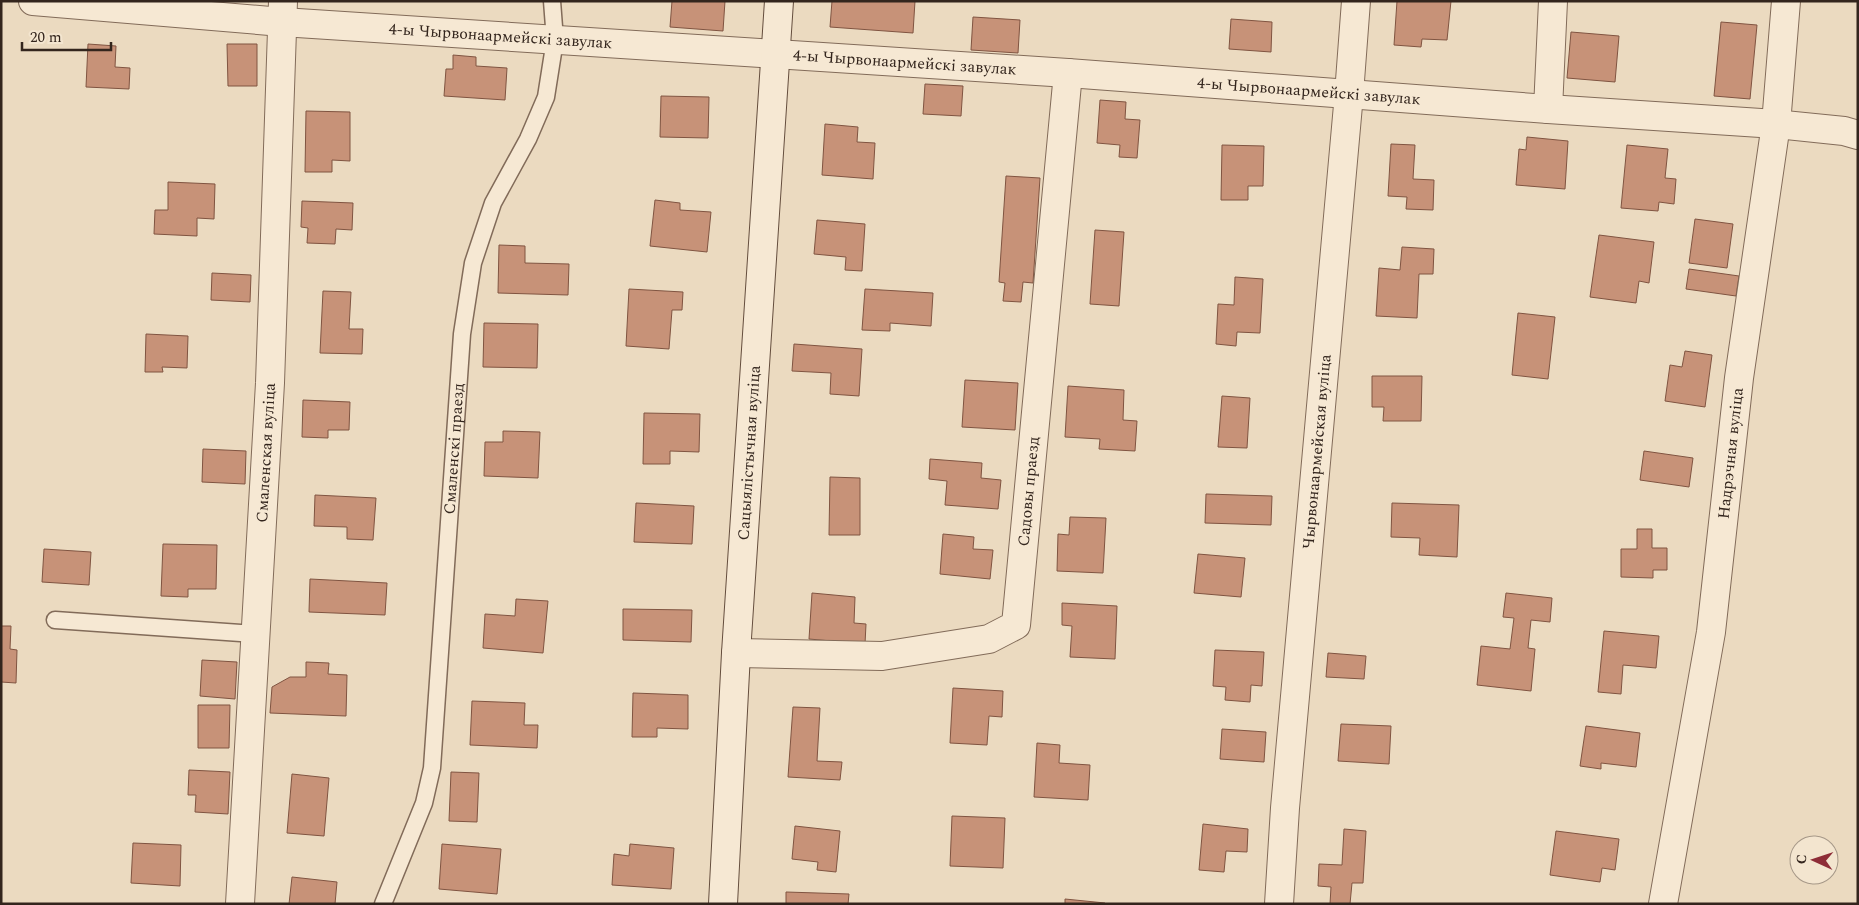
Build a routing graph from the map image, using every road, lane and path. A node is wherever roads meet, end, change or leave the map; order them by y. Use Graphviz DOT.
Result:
graph roads {
  1 [pos="33,1"];
  2 [pos="552,1"];
  3 [pos="779,1"];
  4 [pos="1356,1"];
  5 [pos="1553,1"];
  6 [pos="1786,1"];
  7 [pos="282,12"];
  8 [pos="555,40"];
  9 [pos="776,54"];
  10 [pos="1068,73"];
  11 [pos="1349,94"];
  12 [pos="1548,109"];
  13 [pos="1776,124"];
  14 [pos="1858,135"];
  15 [pos="55,620"];
  16 [pos="255,634"];
  17 [pos="736,653"];
  18 [pos="240,904"];
  19 [pos="383,904"];
  20 [pos="723,904"];
  21 [pos="1279,904"];
  22 [pos="1663,904"];
  1 -- 7 [label="street, 4-ы Чырвонаармейскі завулак"];
  2 -- 8 [label="lane, Смаленскі праезд"];
  3 -- 9 [label="street, Сацыялістычная вуліца"];
  4 -- 11 [label="street, Чырвонаармейская вуліца"];
  5 -- 12 [label="street"];
  6 -- 13 [label="street, Надрэчная вуліца"];
  7 -- 8 [label="street, 4-ы Чырвонаармейскі завулак"];
  7 -- 16 [label="street, Смаленская вуліца"];
  8 -- 9 [label="street, 4-ы Чырвонаармейскі завулак"];
  8 -- 19 [label="lane, Смаленскі праезд"];
  9 -- 10 [label="street, 4-ы Чырвонаармейскі завулак"];
  9 -- 17 [label="street, Сацыялістычная вуліца"];
  10 -- 11 [label="street, 4-ы Чырвонаармейскі завулак"];
  10 -- 17 [label="street, Садовы праезд"];
  11 -- 12 [label="street, 4-ы Чырвонаармейскі завулак"];
  11 -- 21 [label="street, Чырвонаармейская вуліца"];
  12 -- 13 [label="street, 4-ы Чырвонаармейскі завулак"];
  13 -- 14 [label="street, 4-ы Чырвонаармейскі завулак"];
  13 -- 22 [label="street, Надрэчная вуліца"];
  15 -- 16 [label="lane"];
  16 -- 18 [label="street, Смаленская вуліца"];
  17 -- 20 [label="street, Сацыялістычная вуліца"];
}
